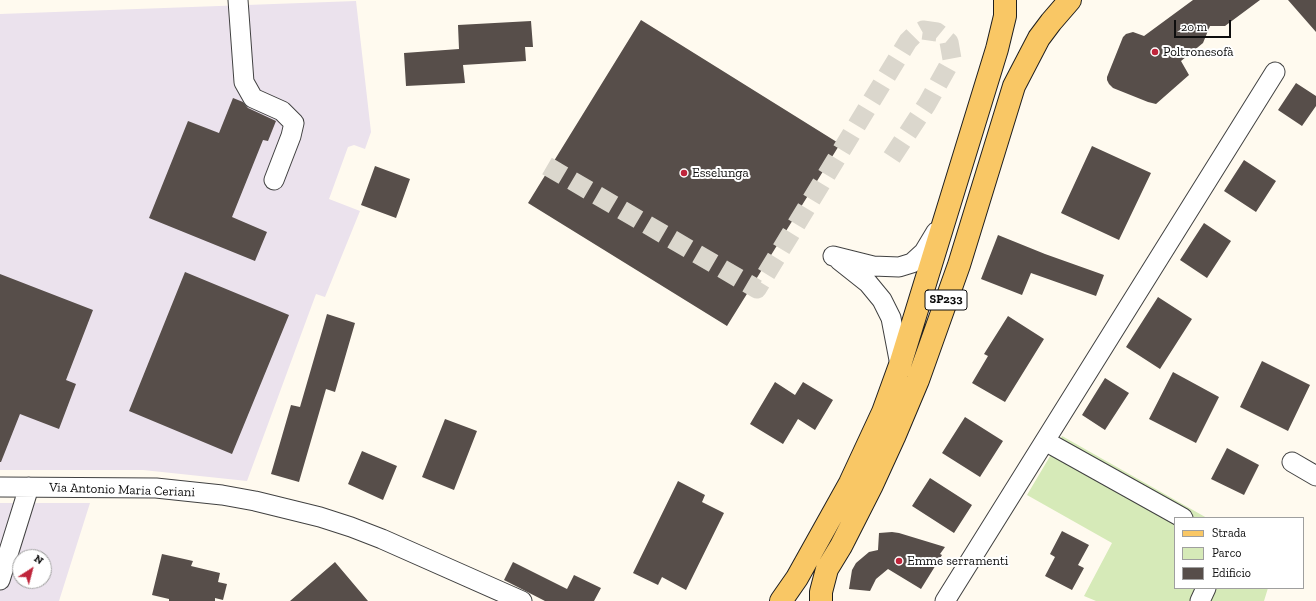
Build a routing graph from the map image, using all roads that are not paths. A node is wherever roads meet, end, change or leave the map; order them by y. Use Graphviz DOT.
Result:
graph roads {
  1 [pos="238,0"];
  2 [pos="1005,0"];
  3 [pos="1070,0"];
  4 [pos="1275,72"];
  5 [pos="274,180"];
  6 [pos="947,214"];
  7 [pos="900,365"];
  8 [pos="1045,441"];
  9 [pos="1292,462"];
  10 [pos="1316,476"];
  11 [pos="0,487"];
  12 [pos="30,487"];
  13 [pos="1180,517"];
  14 [pos="0,580"];
  15 [pos="1206,589"];
  16 [pos="522,601"];
  17 [pos="782,601"];
  18 [pos="821,601"];
  19 [pos="945,601"];
  20 [pos="1200,601"];
  1 -- 5 [label="street"];
  2 -- 6 [label="main road, SP233"];
  3 -- 18 [label="main road, SP233"];
  4 -- 8 [label="street"];
  6 -- 7 [label="main road, SP233"];
  6 -- 7 [label="street"];
  7 -- 17 [label="main road, SP233"];
  8 -- 13 [label="street"];
  8 -- 19 [label="street"];
  9 -- 10 [label="street"];
  11 -- 12 [label="street, Via Antonio Maria Ceriani"];
  12 -- 14 [label="street"];
  12 -- 16 [label="street, Via Antonio Maria Ceriani"];
  15 -- 20 [label="street"];
}
